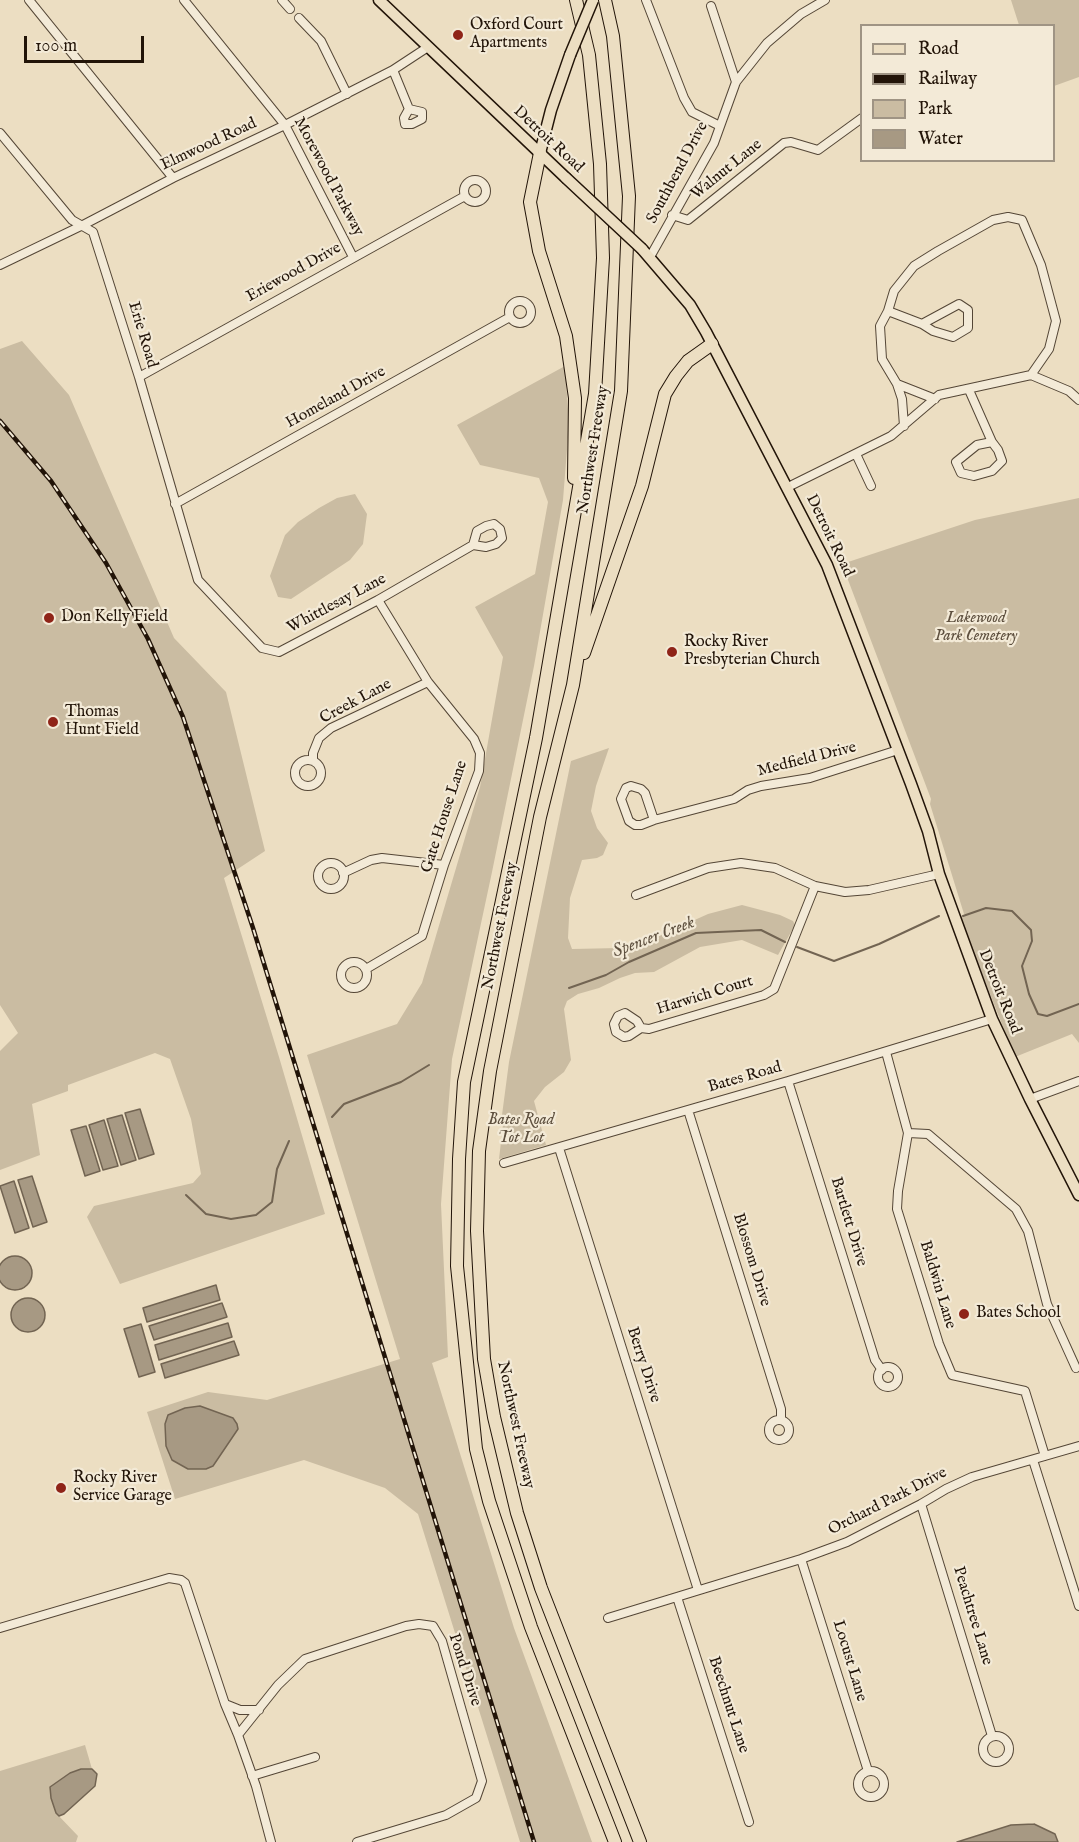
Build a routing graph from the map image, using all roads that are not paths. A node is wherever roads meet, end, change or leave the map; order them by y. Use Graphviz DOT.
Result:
graph roads {
  1 [pos="29,0"];
  2 [pos="184,0"];
  3 [pos="282,0"];
  4 [pos="379,0"];
  5 [pos="576,0"];
  6 [pos="593,0"];
  7 [pos="605,0"];
  8 [pos="646,0"];
  9 [pos="825,0"];
  10 [pos="711,6"];
  11 [pos="290,9"];
  12 [pos="299,18"];
  13 [pos="428,47"];
  14 [pos="393,70"];
  15 [pos="736,82"];
  16 [pos="347,94"];
  17 [pos="409,109"];
  18 [pos="860,119"];
  19 [pos="285,125"];
  20 [pos="720,126"];
  21 [pos="0,133"];
  22 [pos="540,153"];
  23 [pos="173,177"];
  24 [pos="465,196"];
  25 [pos="672,215"];
  26 [pos="83,225"];
  27 [pos="646,253"];
  28 [pos="353,257"];
  29 [pos="0,265"];
  30 [pos="888,311"];
  31 [pos="510,317"];
  32 [pos="922,324"];
  33 [pos="712,344"];
  34 [pos="1031,375"];
  35 [pos="139,377"];
  36 [pos="897,384"];
  37 [pos="969,390"];
  38 [pos="935,399"];
  39 [pos="1079,400"];
  40 [pos="904,426"];
  41 [pos="992,442"];
  42 [pos="856,454"];
  43 [pos="872,486"];
  44 [pos="788,487"];
  45 [pos="175,504"];
  46 [pos="573,519"];
  47 [pos="473,545"];
  48 [pos="198,580"];
  49 [pos="378,600"];
  50 [pos="428,682"];
  51 [pos="573,685"];
  52 [pos="898,750"];
  53 [pos="314,761"];
  54 [pos="654,820"];
  55 [pos="444,866"];
  56 [pos="344,873"];
  57 [pos="939,874"];
  58 [pos="815,886"];
  59 [pos="636,895"];
  60 [pos="366,969"];
  61 [pos="992,1018"];
  62 [pos="641,1028"];
  63 [pos="886,1052"];
  64 [pos="1079,1081"];
  65 [pos="788,1082"];
  66 [pos="1030,1099"];
  67 [pos="688,1110"];
  68 [pos="908,1133"];
  69 [pos="559,1148"];
  70 [pos="504,1163"];
  71 [pos="1078,1192"];
  72 [pos="1076,1368"];
  73 [pos="882,1370"];
  74 [pos="781,1420"];
  75 [pos="1079,1446"];
  76 [pos="1045,1455"];
  77 [pos="1032,1460"];
  78 [pos="921,1504"];
  79 [pos="801,1559"];
  80 [pos="698,1590"];
  81 [pos="677,1597"];
  82 [pos="1079,1606"];
  83 [pos="608,1618"];
  84 [pos="0,1628"];
  85 [pos="225,1704"];
  86 [pos="259,1710"];
  87 [pos="238,1735"];
  88 [pos="992,1736"];
  89 [pos="315,1757"];
  90 [pos="868,1771"];
  91 [pos="252,1776"];
  92 [pos="749,1822"];
  93 [pos="271,1842"];
  94 [pos="357,1842"];
  95 [pos="615,1842"];
  96 [pos="640,1842"];
  1 -- 23 [label="street"];
  2 -- 19 [label="street, Morewood Parkway"];
  3 -- 11 [label="street"];
  4 -- 13 [label="main road, Detroit Road"];
  5 -- 46 [label="highway, Northwest Freeway"];
  6 -- 22 [label="main road, bridge"];
  7 -- 51 [label="highway, Northwest Freeway"];
  8 -- 20 [label="street"];
  9 -- 15 [label="street, Southbend Drive"];
  10 -- 15 [label="street"];
  12 -- 16 [label="street"];
  13 -- 14 [label="street, Elmwood Road"];
  13 -- 22 [label="main road, Detroit Road"];
  14 -- 16 [label="street, Elmwood Road"];
  14 -- 17 [label="street"];
  15 -- 20 [label="street, Southbend Drive"];
  16 -- 19 [label="street, Elmwood Road"];
  18 -- 25 [label="street, Walnut Lane"];
  19 -- 23 [label="street, Elmwood Road"];
  19 -- 28 [label="street, Morewood Parkway"];
  20 -- 25 [label="street, Southbend Drive"];
  21 -- 26 [label="street, Erie Road"];
  22 -- 27 [label="main road, Detroit Road, bridge"];
  22 -- 46 [label="highway"];
  23 -- 26 [label="street, Elmwood Road"];
  24 -- 28 [label="street, Eriewood Drive"];
  25 -- 27 [label="street, Southbend Drive"];
  26 -- 29 [label="street, Elmwood Road"];
  26 -- 35 [label="street, Erie Road"];
  27 -- 33 [label="main road, Detroit Road"];
  28 -- 35 [label="street, Eriewood Drive"];
  30 -- 32 [label="street"];
  30 -- 34 [label="street"];
  30 -- 36 [label="street"];
  31 -- 45 [label="street, Homeland Drive"];
  32 -- 32 [label="street"];
  33 -- 44 [label="main road, Detroit Road"];
  33 -- 51 [label="highway"];
  34 -- 37 [label="street"];
  34 -- 39 [label="street"];
  35 -- 45 [label="street, Erie Road"];
  36 -- 38 [label="street"];
  36 -- 40 [label="street"];
  37 -- 38 [label="street"];
  37 -- 41 [label="street"];
  38 -- 40 [label="street"];
  40 -- 42 [label="street"];
  41 -- 41 [label="street"];
  42 -- 43 [label="street"];
  42 -- 44 [label="street"];
  44 -- 52 [label="main road, Detroit Road"];
  45 -- 48 [label="street, Erie Road"];
  46 -- 95 [label="highway, Northwest Freeway"];
  47 -- 49 [label="street, Whittlesay Lane"];
  48 -- 49 [label="street, Whittlesay Lane"];
  49 -- 50 [label="street, Gate House Lane"];
  50 -- 53 [label="street, Creek Lane"];
  50 -- 55 [label="street, Gate House Lane"];
  51 -- 96 [label="highway, Northwest Freeway"];
  52 -- 54 [label="street, Medfield Drive"];
  52 -- 57 [label="main road, Detroit Road"];
  54 -- 54 [label="street, Medfield Drive"];
  55 -- 56 [label="street"];
  55 -- 60 [label="street, Gate House Lane"];
  57 -- 58 [label="street"];
  57 -- 61 [label="main road, Detroit Road"];
  58 -- 59 [label="street"];
  58 -- 62 [label="street, Harwich Court"];
  61 -- 63 [label="street, Bates Road"];
  61 -- 66 [label="main road, Detroit Road"];
  63 -- 65 [label="street, Bates Road"];
  63 -- 68 [label="street, Baldwin Lane"];
  64 -- 66 [label="street"];
  65 -- 67 [label="street, Bates Road"];
  65 -- 73 [label="street, Bartlett Drive"];
  66 -- 71 [label="main road, Detroit Road"];
  67 -- 69 [label="street, Bates Road"];
  67 -- 74 [label="street, Blossom Drive"];
  68 -- 72 [label="street"];
  68 -- 76 [label="street, Baldwin Lane"];
  69 -- 70 [label="street, Bates Road"];
  69 -- 80 [label="street, Berry Drive"];
  75 -- 76 [label="street, Orchard Park Drive"];
  76 -- 77 [label="street, Orchard Park Drive"];
  77 -- 78 [label="street, Orchard Park Drive"];
  77 -- 82 [label="street"];
  78 -- 79 [label="street, Orchard Park Drive"];
  78 -- 88 [label="street, Peachtree Lane"];
  79 -- 80 [label="street, Orchard Park Drive"];
  79 -- 90 [label="street, Locust Lane"];
  80 -- 81 [label="street, Orchard Park Drive"];
  81 -- 83 [label="street, Orchard Park Drive"];
  81 -- 92 [label="street, Beechnut Lane"];
  84 -- 85 [label="street"];
  85 -- 86 [label="street"];
  85 -- 87 [label="street"];
  86 -- 87 [label="street, Pond Drive"];
  86 -- 94 [label="street, Pond Drive"];
  87 -- 91 [label="street"];
  89 -- 91 [label="street"];
  91 -- 93 [label="street"];
}
